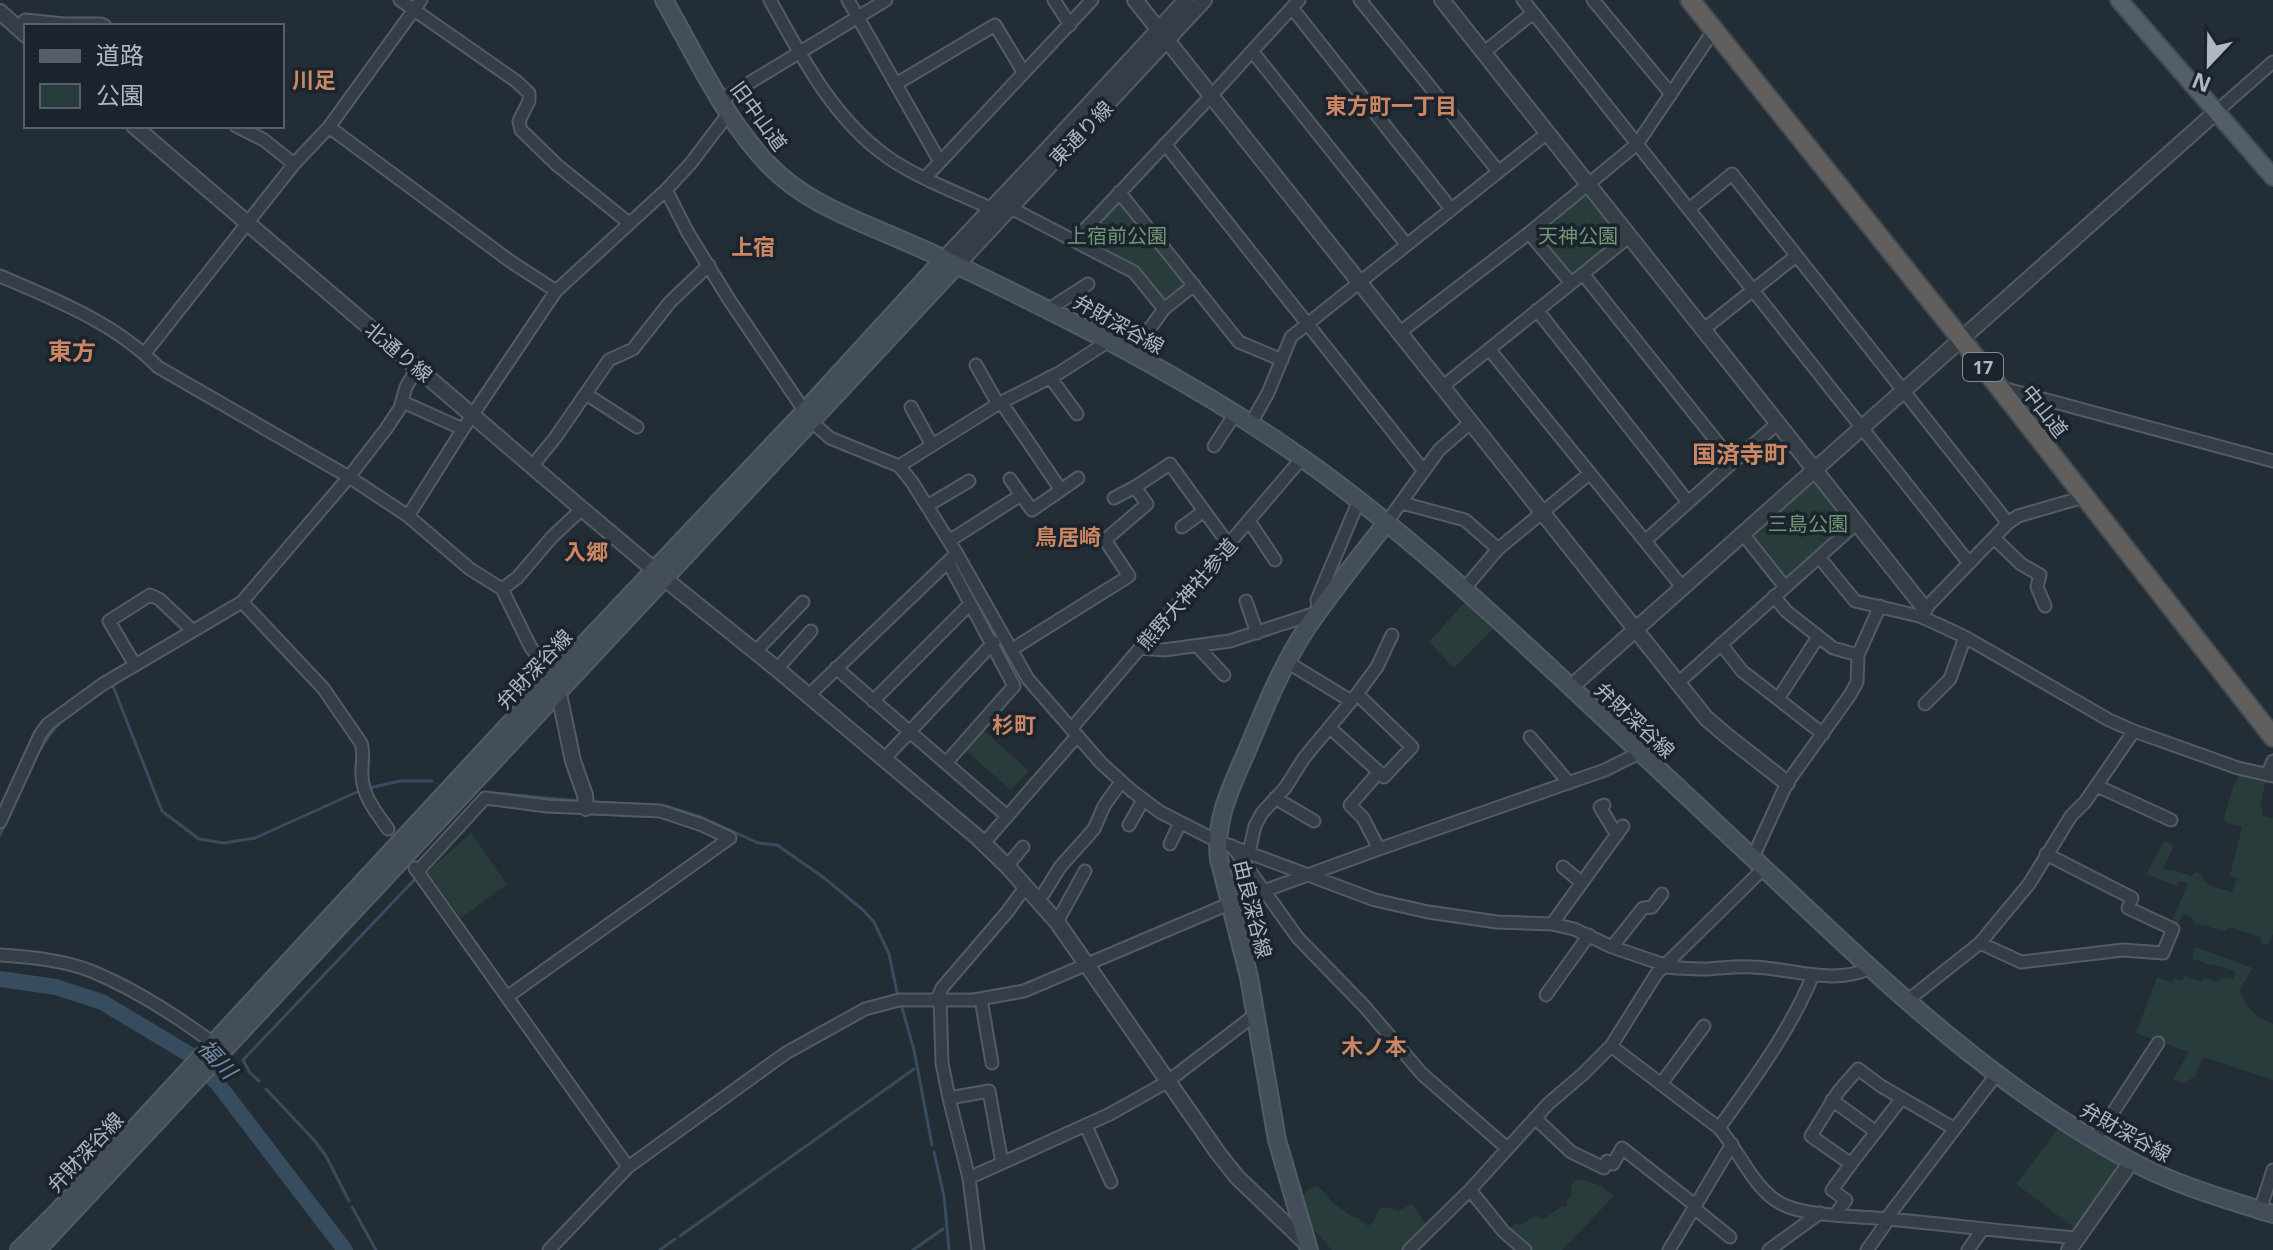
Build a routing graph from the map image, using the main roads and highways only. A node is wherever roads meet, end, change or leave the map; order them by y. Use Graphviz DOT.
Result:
graph roads {
  1 [pos="664,0"];
  2 [pos="1690,0"];
  3 [pos="2119,0"];
  4 [pos="2273,177"];
  5 [pos="950,262"];
  6 [pos="1387,522"];
  7 [pos="2273,737"];
  8 [pos="2266,1212"];
  9 [pos="56,1213"];
  10 [pos="1310,1248"];
  11 [pos="19,1250"];
  12 [pos="37,1250"];
  1 -- 5 [label="main road, 旧中山道"];
  2 -- 7 [label="highway, 中山道 / 17"];
  3 -- 4 [label="main road"];
  5 -- 6 [label="main road, 弁財深谷線"];
  5 -- 9 [label="main road, 弁財深谷線"];
  6 -- 8 [label="main road, 弁財深谷線"];
  6 -- 10 [label="main road, 由良深谷線"];
  9 -- 11 [label="main road, 弁財深谷線"];
  9 -- 12 [label="main road, 弁財深谷線"];
}
